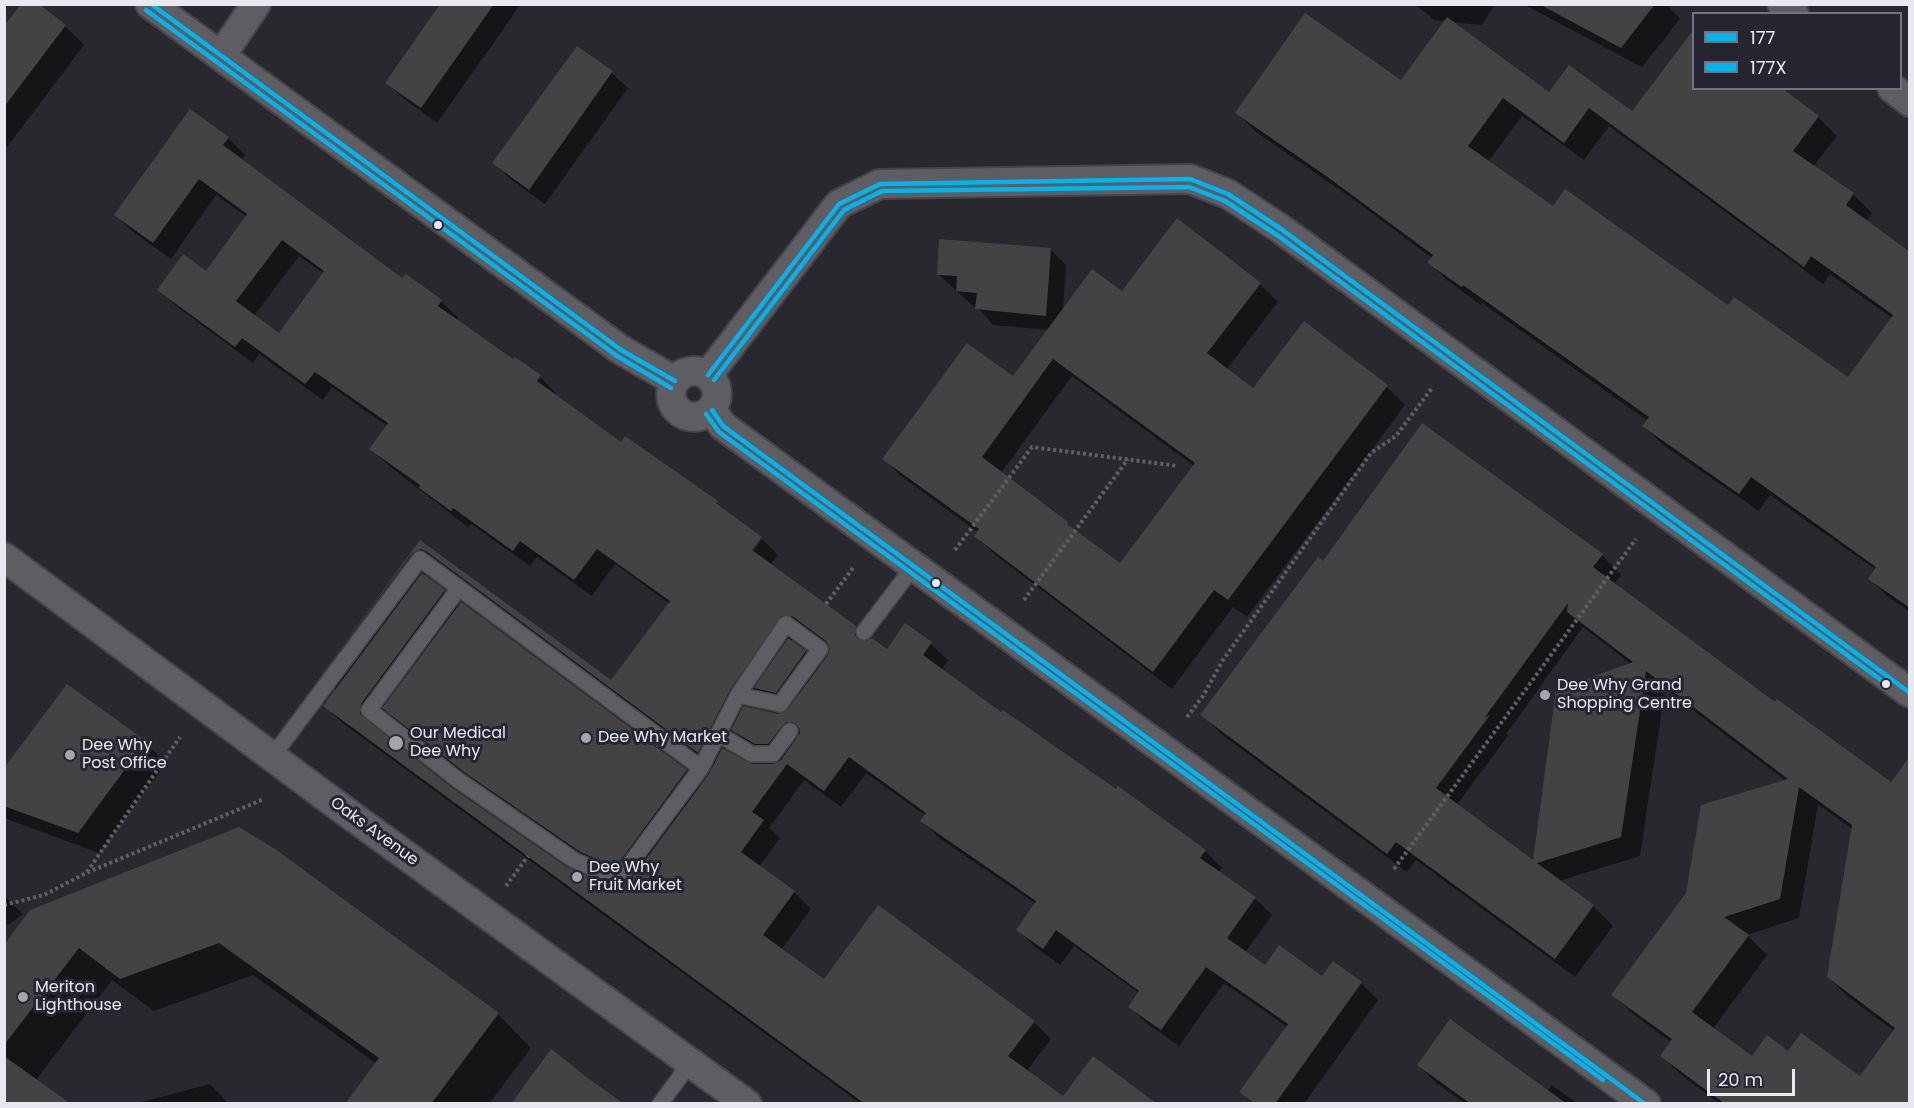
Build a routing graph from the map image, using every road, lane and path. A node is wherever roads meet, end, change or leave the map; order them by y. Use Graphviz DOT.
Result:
graph roads {
  1 [pos="150,4"];
  2 [pos="256,4"];
  3 [pos="221,56"];
  4 [pos="1895,90"];
  5 [pos="1910,102"];
  6 [pos="708,375"];
  7 [pos="675,381"];
  8 [pos="1432,388"];
  9 [pos="712,410"];
  10 [pos="1128,459"];
  11 [pos="1178,465"];
  12 [pos="1636,539"];
  13 [pos="955,550"];
  14 [pos="4,557"];
  15 [pos="914,566"];
  16 [pos="853,568"];
  17 [pos="459,588"];
  18 [pos="1024,600"];
  19 [pos="826,604"];
  20 [pos="864,632"];
  21 [pos="1910,693"];
  22 [pos="738,695"];
  23 [pos="1187,717"];
  24 [pos="790,731"];
  25 [pos="718,734"];
  26 [pos="180,737"];
  27 [pos="272,757"];
  28 [pos="700,768"];
  29 [pos="264,799"];
  30 [pos="528,856"];
  31 [pos="1395,869"];
  32 [pos="86,873"];
  33 [pos="506,886"];
  34 [pos="4,905"];
  35 [pos="691,1062"];
  36 [pos="660,1104"];
  37 [pos="747,1104"];
  38 [pos="1646,1104"];
  1 -- 3 [label="street"];
  2 -- 3 [label="street"];
  3 -- 7 [label="street"];
  4 -- 5 [label="street"];
  6 -- 7 [label="street"];
  6 -- 9 [label="street"];
  6 -- 21 [label="street"];
  7 -- 9 [label="street"];
  8 -- 23 [label="path"];
  9 -- 15 [label="street"];
  10 -- 11 [label="path"];
  10 -- 13 [label="path"];
  10 -- 18 [label="path"];
  12 -- 31 [label="path"];
  14 -- 27 [label="street, Oaks Avenue"];
  15 -- 20 [label="lane"];
  15 -- 38 [label="street"];
  16 -- 19 [label="path"];
  17 -- 27 [label="lane"];
  17 -- 28 [label="lane"];
  17 -- 28 [label="lane"];
  22 -- 22 [label="lane"];
  22 -- 25 [label="lane"];
  24 -- 25 [label="lane"];
  25 -- 28 [label="lane"];
  26 -- 32 [label="path"];
  27 -- 35 [label="street, Oaks Avenue"];
  29 -- 32 [label="path"];
  30 -- 33 [label="path"];
  32 -- 34 [label="path"];
  35 -- 36 [label="lane"];
  35 -- 37 [label="street, Oaks Avenue"];
}
